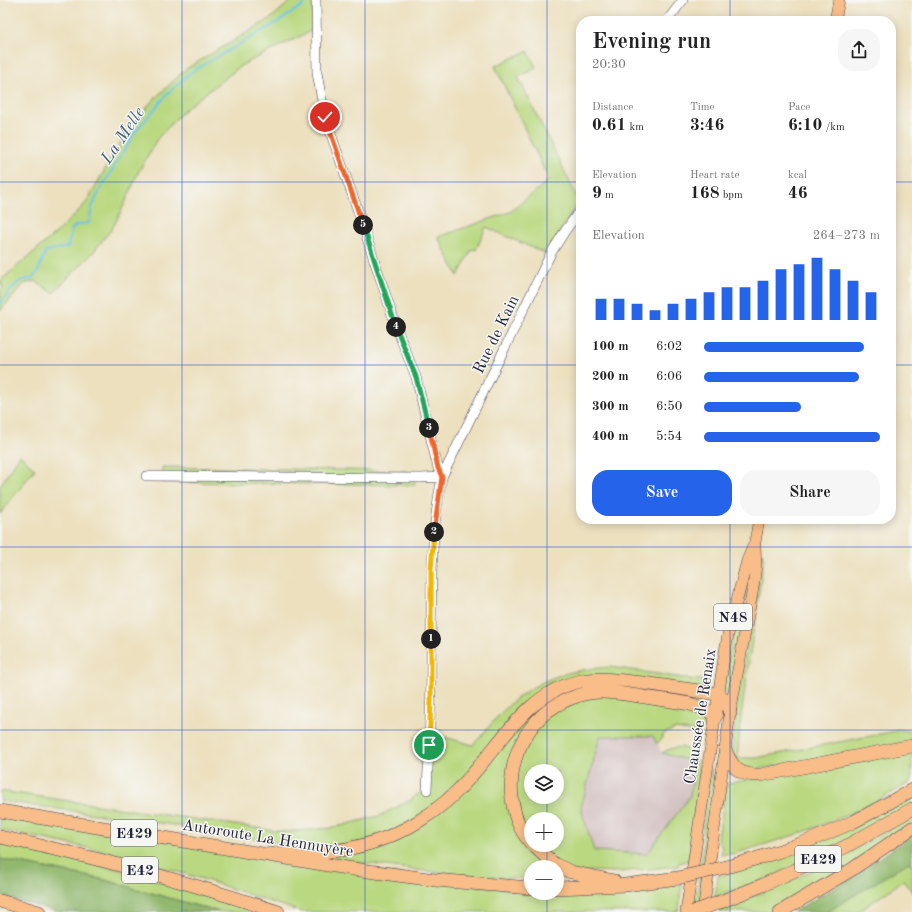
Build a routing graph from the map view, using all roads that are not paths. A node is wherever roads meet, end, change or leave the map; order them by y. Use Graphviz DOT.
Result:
graph roads {
  1 [pos="316,0"];
  2 [pos="684,0"];
  3 [pos="838,0"];
  4 [pos="671,16"];
  5 [pos="836,16"];
  6 [pos="576,216"];
  7 [pos="146,476"];
  8 [pos="442,477"];
  9 [pos="758,524"];
  10 [pos="755,542"];
  11 [pos="719,694"];
  12 [pos="730,713"];
  13 [pos="716,716"];
  14 [pos="912,746"];
  15 [pos="724,750"];
  16 [pos="427,790"];
  17 [pos="912,790"];
  18 [pos="912,809"];
  19 [pos="0,811"];
  20 [pos="912,828"];
  21 [pos="524,832"];
  22 [pos="0,837"];
  23 [pos="541,852"];
  24 [pos="267,855"];
  25 [pos="625,885"];
  26 [pos="524,887"];
  27 [pos="564,888"];
  28 [pos="0,901"];
  29 [pos="39,912"];
  30 [pos="278,912"];
  31 [pos="686,912"];
  32 [pos="693,912"];
  33 [pos="703,912"];
  34 [pos="780,912"];
  1 -- 8 [label="street"];
  2 -- 4 [label="street"];
  3 -- 5 [label="main road"];
  6 -- 8 [label="street, Rue de Kain"];
  7 -- 8 [label="street"];
  8 -- 16 [label="street"];
  9 -- 10 [label="main road, N48"];
  10 -- 11 [label="main road, Chaussée de Renaix / N48"];
  10 -- 12 [label="main road, Chaussée de Renaix / N48"];
  11 -- 12 [label="highway"];
  11 -- 13 [label="main road, Chaussée de Renaix / N48"];
  11 -- 24 [label="highway"];
  12 -- 15 [label="main road, Chaussée de Renaix / N48"];
  13 -- 21 [label="highway"];
  13 -- 31 [label="main road, Chaussée de Renaix / N48"];
  14 -- 15 [label="highway"];
  15 -- 33 [label="main road, Chaussée de Renaix / N48"];
  17 -- 25 [label="highway, E429, bridge"];
  18 -- 32 [label="highway, E429, bridge"];
  19 -- 24 [label="highway, Autoroute La Hennuyère / E429"];
  20 -- 34 [label="highway"];
  22 -- 30 [label="highway, E42"];
  23 -- 25 [label="highway"];
  24 -- 26 [label="highway, Autoroute La Hennuyère / E429"];
  25 -- 27 [label="highway, E429"];
  28 -- 29 [label="highway"];
}
